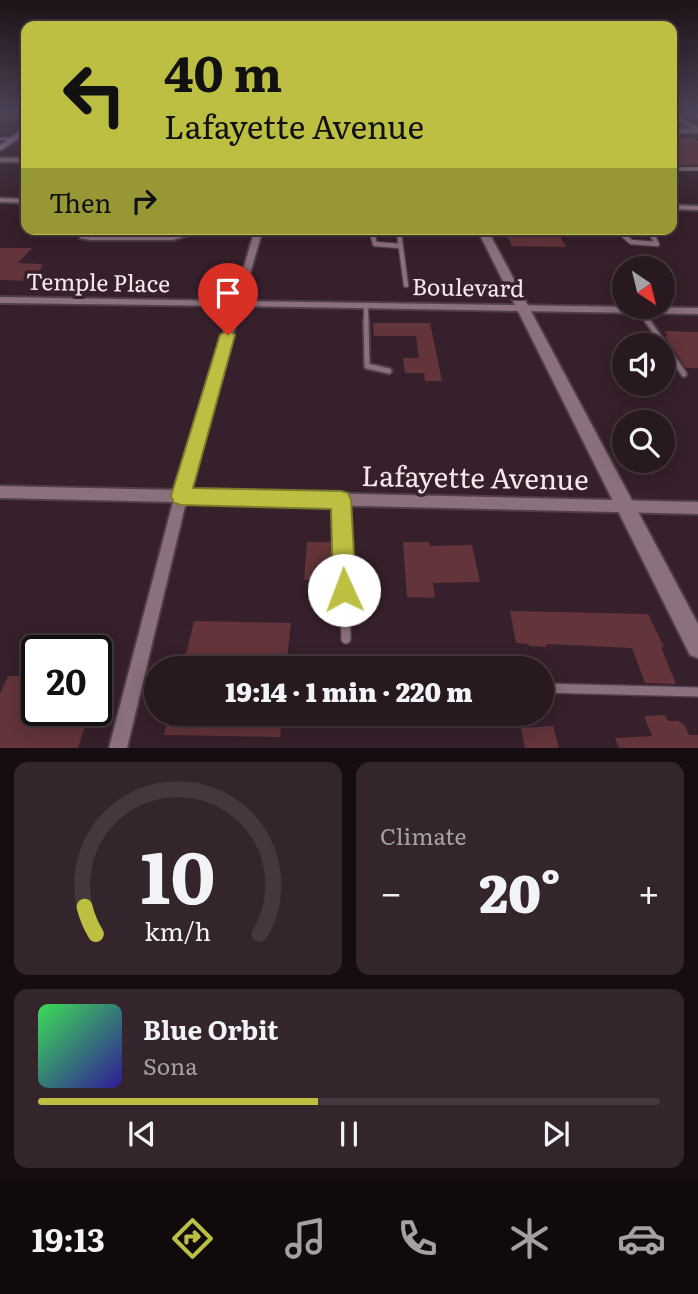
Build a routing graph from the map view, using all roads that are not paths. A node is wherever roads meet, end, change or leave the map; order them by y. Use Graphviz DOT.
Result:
graph roads {
  1 [pos="0,159"];
  2 [pos="21,160"];
  3 [pos="677,169"];
  4 [pos="698,169"];
  5 [pos="0,200"];
  6 [pos="21,201"];
  7 [pos="677,207"];
  8 [pos="698,208"];
  9 [pos="83,235"];
  10 [pos="182,235"];
  11 [pos="257,235"];
  12 [pos="373,235"];
  13 [pos="399,235"];
  14 [pos="485,235"];
  15 [pos="623,235"];
  16 [pos="653,235"];
  17 [pos="400,246"];
  18 [pos="406,285"];
  19 [pos="0,300"];
  20 [pos="236,304"];
  21 [pos="366,306"];
  22 [pos="523,308"];
  23 [pos="612,310"];
  24 [pos="676,311"];
  25 [pos="698,311"];
  26 [pos="646,319"];
  27 [pos="389,371"];
  28 [pos="684,374"];
  29 [pos="0,492"];
  30 [pos="181,496"];
  31 [pos="341,500"];
  32 [pos="625,506"];
  33 [pos="698,508"];
  34 [pos="346,639"];
  35 [pos="698,647"];
  36 [pos="554,688"];
  37 [pos="698,692"];
  38 [pos="118,748"];
  1 -- 2 [label="street"];
  3 -- 4 [label="lane"];
  5 -- 6 [label="street"];
  7 -- 8 [label="street"];
  9 -- 10 [label="street"];
  11 -- 20 [label="street"];
  12 -- 17 [label="lane"];
  13 -- 17 [label="lane"];
  14 -- 22 [label="street"];
  15 -- 16 [label="lane"];
  17 -- 18 [label="lane"];
  19 -- 20 [label="street, Temple Place"];
  20 -- 21 [label="street, Boulevard"];
  20 -- 30 [label="street"];
  21 -- 22 [label="street, Boulevard"];
  21 -- 27 [label="lane"];
  22 -- 23 [label="street, Boulevard"];
  22 -- 32 [label="street"];
  24 -- 25 [label="street, Boulevard"];
  26 -- 28 [label="lane"];
  29 -- 30 [label="street, Lafayette Avenue"];
  30 -- 31 [label="street, Lafayette Avenue"];
  30 -- 38 [label="street"];
  31 -- 32 [label="street, Lafayette Avenue"];
  31 -- 34 [label="lane"];
  32 -- 33 [label="street, Lafayette Avenue"];
  32 -- 35 [label="street"];
  36 -- 37 [label="lane"];
}
